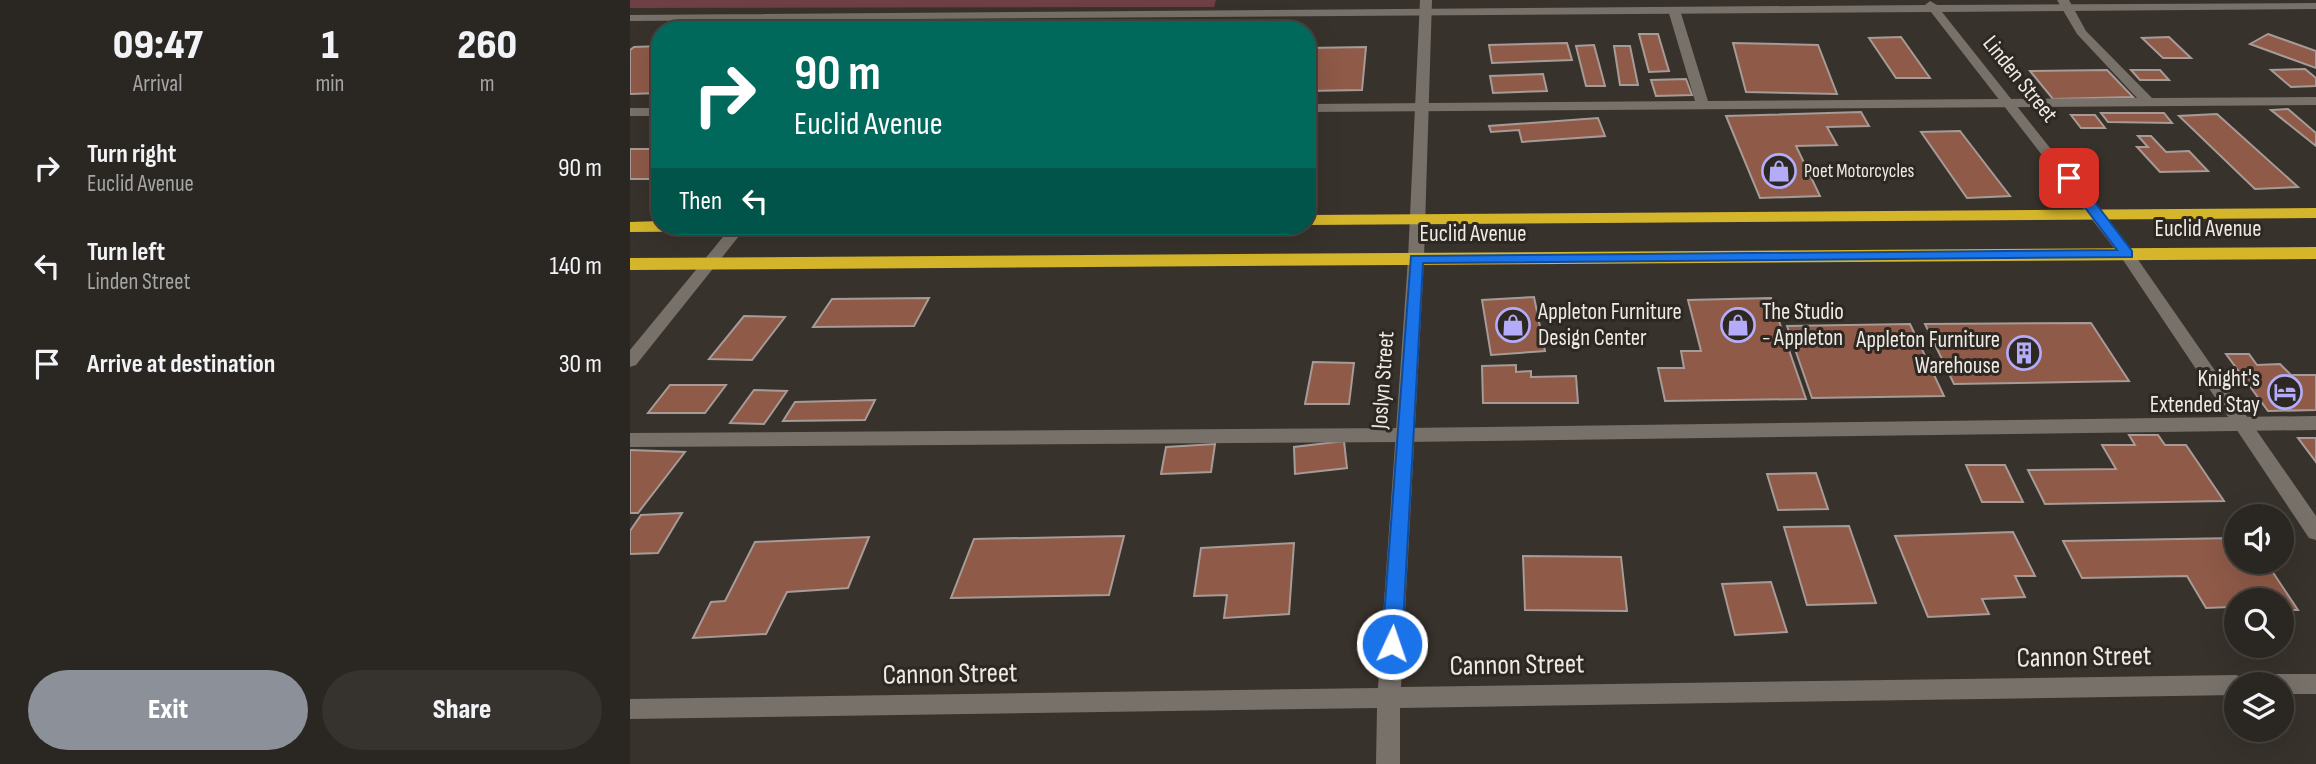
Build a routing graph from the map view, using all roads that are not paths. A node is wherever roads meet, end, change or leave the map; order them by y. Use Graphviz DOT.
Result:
graph roads {
  1 [pos="2067,4"];
  2 [pos="1930,5"];
  3 [pos="1425,6"];
  4 [pos="2316,6"];
  5 [pos="1674,10"];
  6 [pos="909,15"];
  7 [pos="630,18"];
  8 [pos="904,21"];
  9 [pos="2316,101"];
  10 [pos="2148,102"];
  11 [pos="2011,103"];
  12 [pos="1703,106"];
  13 [pos="1422,107"];
  14 [pos="1316,108"];
  15 [pos="630,112"];
  16 [pos="651,112"];
  17 [pos="2316,213"];
  18 [pos="2098,215"];
  19 [pos="1417,219"];
  20 [pos="1316,220"];
  21 [pos="630,227"];
  22 [pos="651,227"];
  23 [pos="732,235"];
  24 [pos="2316,253"];
  25 [pos="2127,254"];
  26 [pos="1416,259"];
  27 [pos="630,264"];
  28 [pos="708,264"];
  29 [pos="630,361"];
  30 [pos="2316,423"];
  31 [pos="2243,424"];
  32 [pos="1404,435"];
  33 [pos="630,440"];
  34 [pos="2316,532"];
  35 [pos="2294,684"];
  36 [pos="2316,684"];
  37 [pos="2224,685"];
  38 [pos="1389,696"];
  39 [pos="630,709"];
  40 [pos="1388,764"];
  1 -- 2 [label="street"];
  1 -- 4 [label="street"];
  1 -- 10 [label="street"];
  2 -- 5 [label="street"];
  2 -- 11 [label="street, Linden Street"];
  3 -- 5 [label="street"];
  3 -- 6 [label="street"];
  3 -- 13 [label="street, Joslyn Street"];
  5 -- 12 [label="street"];
  6 -- 7 [label="street"];
  6 -- 8 [label="street"];
  9 -- 10 [label="street"];
  10 -- 11 [label="street"];
  11 -- 12 [label="street"];
  11 -- 18 [label="street, Linden Street"];
  12 -- 13 [label="street"];
  13 -- 14 [label="street"];
  13 -- 19 [label="street, Joslyn Street"];
  15 -- 16 [label="street"];
  17 -- 18 [label="highway, Euclid Avenue"];
  18 -- 19 [label="highway, Euclid Avenue"];
  18 -- 25 [label="street, Linden Street"];
  19 -- 20 [label="highway, Euclid Avenue"];
  19 -- 26 [label="street, Joslyn Street"];
  21 -- 22 [label="highway"];
  23 -- 28 [label="street"];
  24 -- 25 [label="highway, Euclid Avenue"];
  25 -- 26 [label="highway, Euclid Avenue"];
  25 -- 31 [label="street, Linden Street"];
  26 -- 28 [label="highway, Euclid Avenue"];
  26 -- 32 [label="street, Joslyn Street"];
  27 -- 28 [label="highway, Euclid Avenue"];
  28 -- 29 [label="street"];
  30 -- 31 [label="street"];
  31 -- 32 [label="street"];
  31 -- 34 [label="street, Linden Street"];
  32 -- 33 [label="street"];
  32 -- 38 [label="street, Joslyn Street"];
  35 -- 36 [label="street"];
  37 -- 38 [label="street, Cannon Street"];
  38 -- 39 [label="street, Cannon Street"];
  38 -- 40 [label="street, Joslyn Street"];
}
